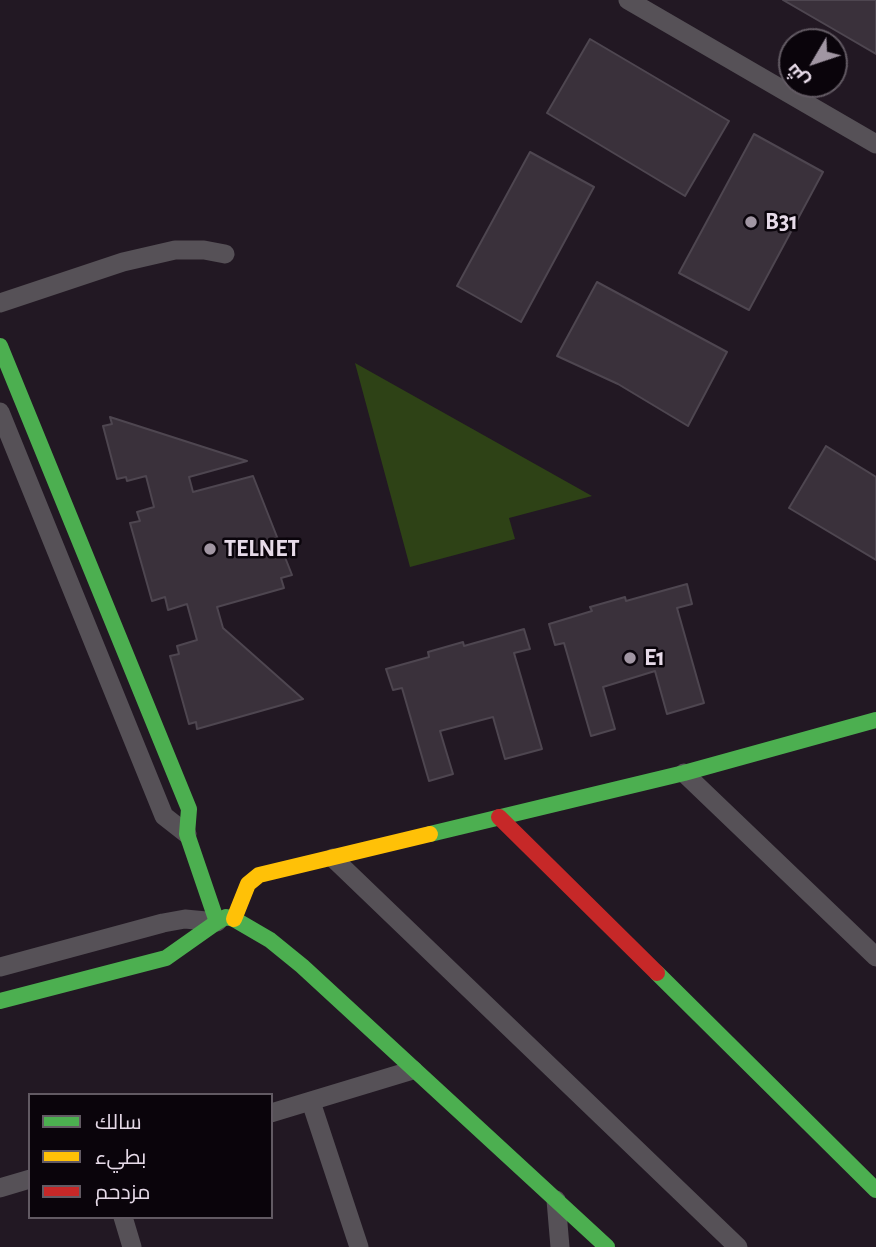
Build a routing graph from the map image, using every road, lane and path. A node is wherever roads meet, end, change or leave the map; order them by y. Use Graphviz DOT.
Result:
graph roads {
  1 [pos="628,0"];
  2 [pos="876,144"];
  3 [pos="225,254"];
  4 [pos="0,303"];
  5 [pos="0,346"];
  6 [pos="0,412"];
  7 [pos="38,434"];
  8 [pos="14,445"];
  9 [pos="876,720"];
  10 [pos="684,773"];
  11 [pos="499,817"];
  12 [pos="187,834"];
  13 [pos="333,858"];
  14 [pos="225,920"];
  15 [pos="876,957"];
  16 [pos="0,967"];
  17 [pos="0,1001"];
  18 [pos="413,1070"];
  19 [pos="311,1102"];
  20 [pos="273,1112"];
  21 [pos="28,1180"];
  22 [pos="0,1188"];
  23 [pos="876,1190"];
  24 [pos="556,1200"];
  25 [pos="124,1219"];
  26 [pos="132,1247"];
  27 [pos="359,1247"];
  28 [pos="560,1247"];
  29 [pos="607,1247"];
  30 [pos="738,1247"];
  1 -- 2 [label="street"];
  3 -- 4 [label="street"];
  5 -- 7 [label="street"];
  6 -- 8 [label="street"];
  7 -- 8 [label="street"];
  7 -- 12 [label="street"];
  8 -- 12 [label="street"];
  9 -- 10 [label="street"];
  10 -- 11 [label="street"];
  10 -- 15 [label="street"];
  11 -- 13 [label="street"];
  11 -- 23 [label="street"];
  12 -- 14 [label="street"];
  13 -- 14 [label="street"];
  13 -- 30 [label="street"];
  14 -- 16 [label="street"];
  14 -- 17 [label="street"];
  14 -- 18 [label="street"];
  18 -- 19 [label="street"];
  18 -- 24 [label="street"];
  19 -- 20 [label="street"];
  19 -- 27 [label="street"];
  21 -- 22 [label="street"];
  24 -- 28 [label="street"];
  24 -- 29 [label="street"];
  25 -- 26 [label="street"];
}
